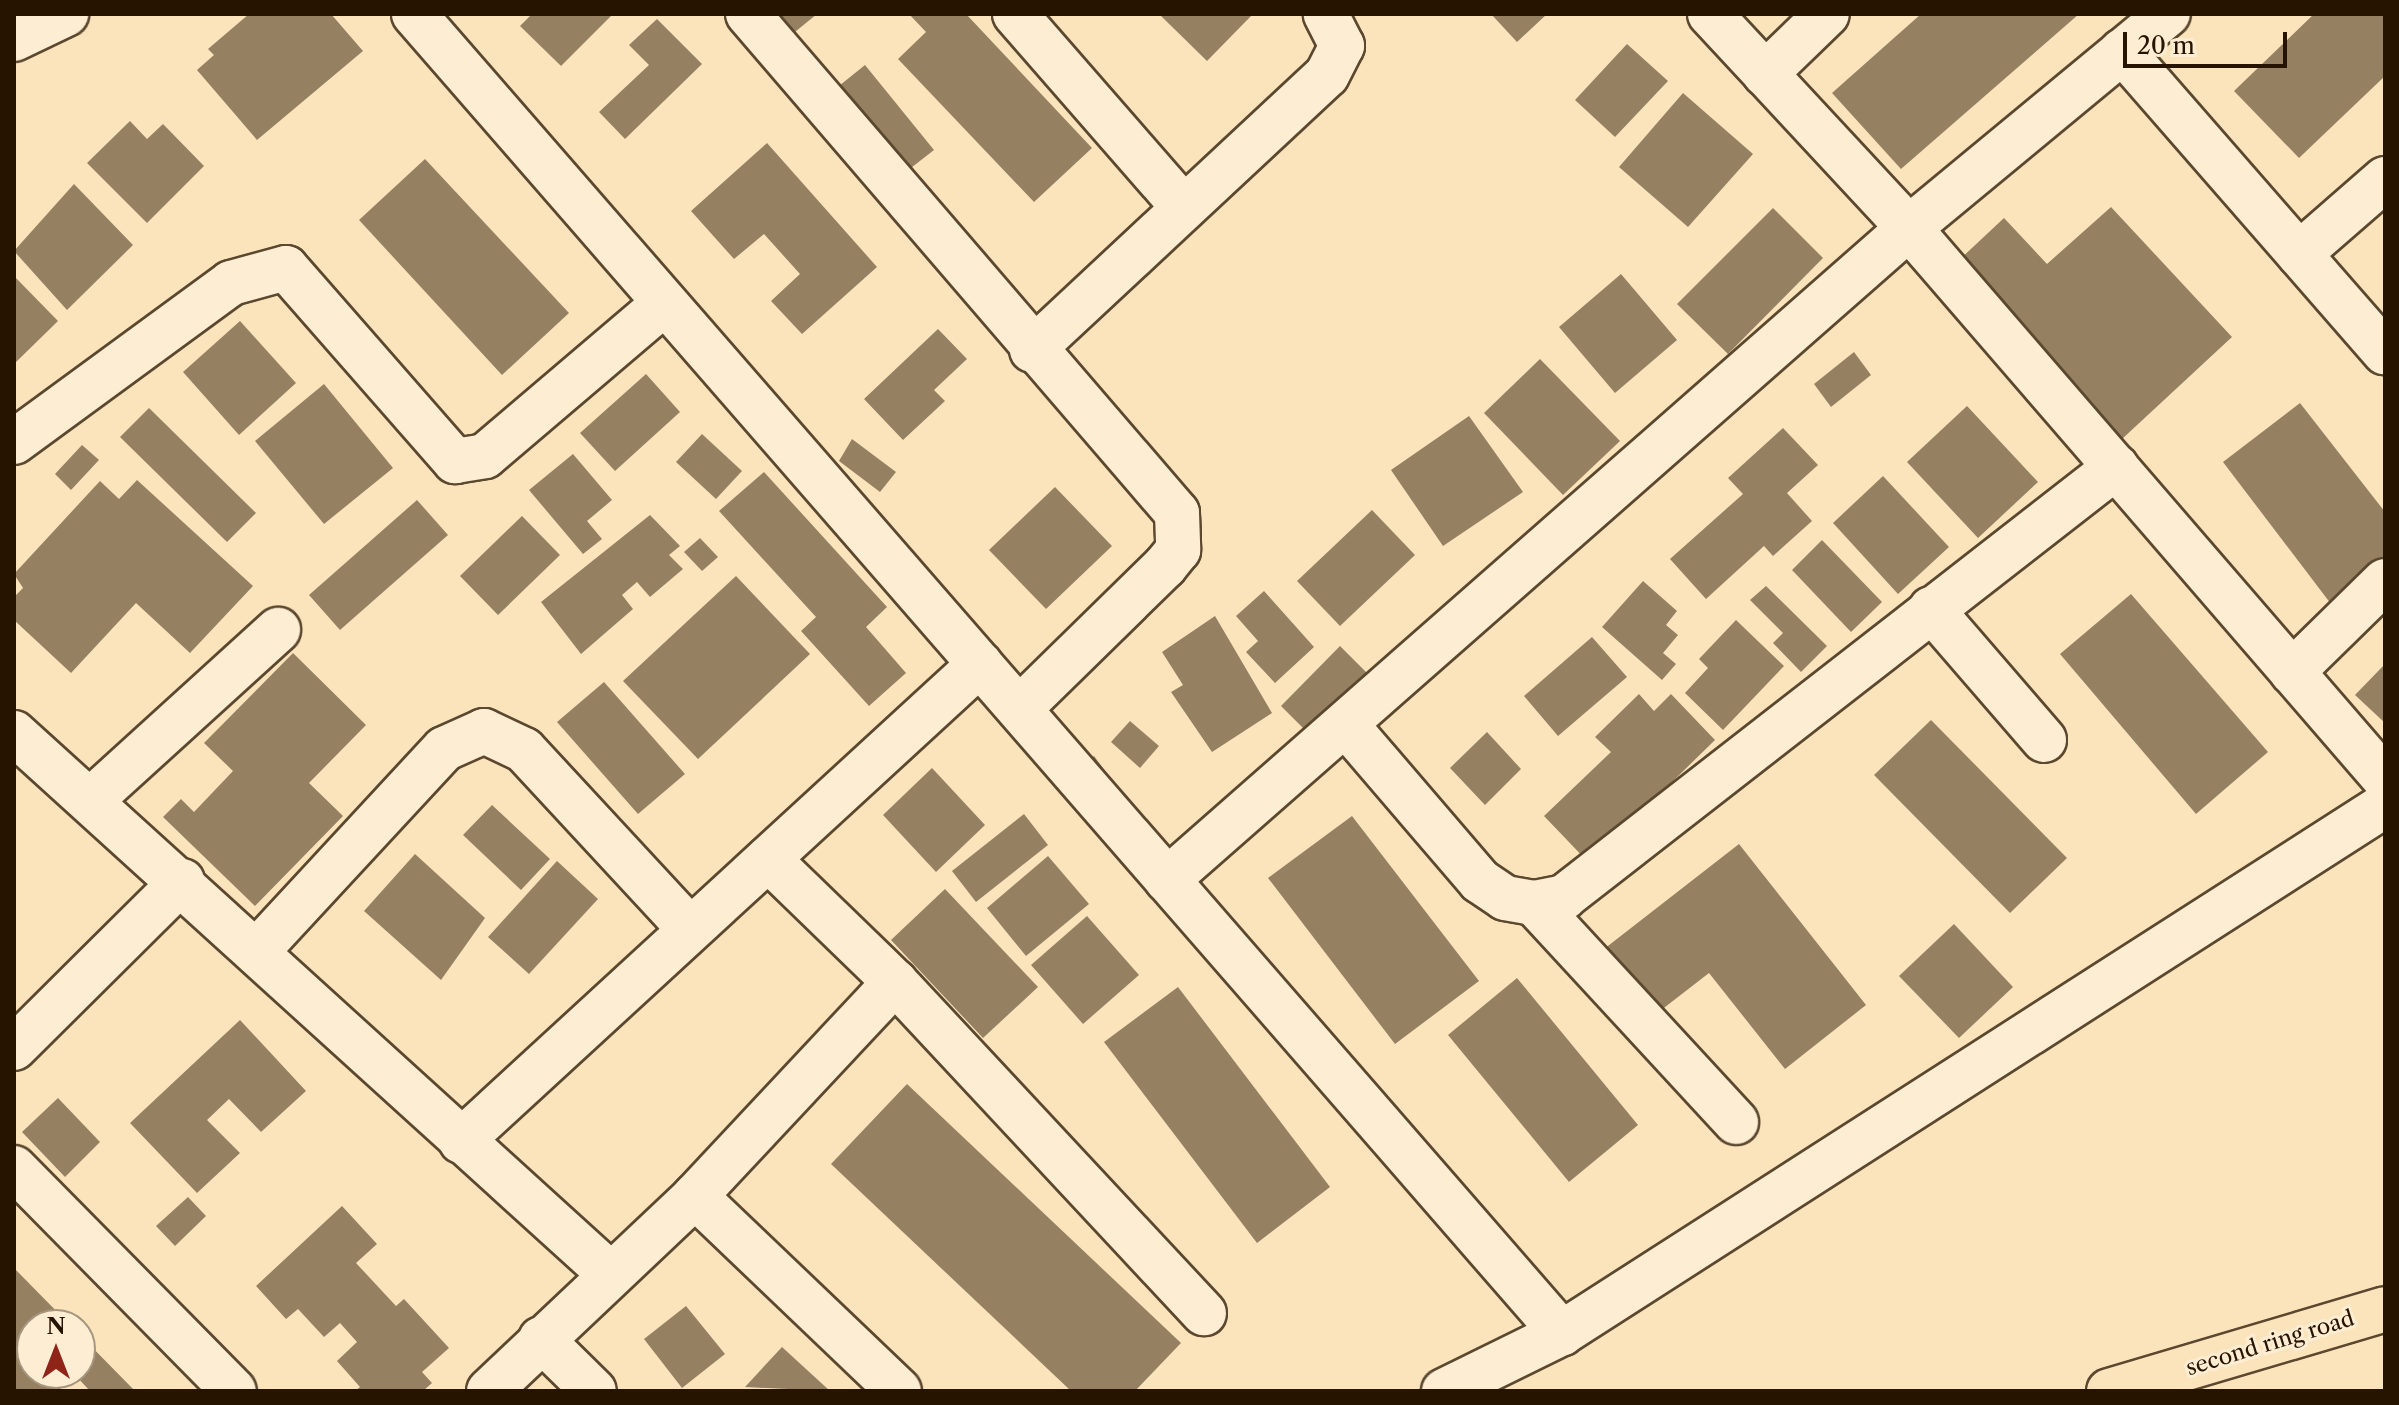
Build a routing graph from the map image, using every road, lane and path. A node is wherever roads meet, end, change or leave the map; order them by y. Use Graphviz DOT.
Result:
graph roads {
  1 [pos="66,14"];
  2 [pos="414,14"];
  3 [pos="748,14"];
  4 [pos="1015,14"];
  5 [pos="1326,14"];
  6 [pos="1710,14"];
  7 [pos="1827,14"];
  8 [pos="2168,14"];
  9 [pos="14,39"];
  10 [pos="2122,51"];
  11 [pos="1765,74"];
  12 [pos="2385,179"];
  13 [pos="1184,208"];
  14 [pos="1909,228"];
  15 [pos="2299,254"];
  16 [pos="665,303"];
  17 [pos="1032,350"];
  18 [pos="2385,352"];
  19 [pos="14,442"];
  20 [pos="2116,467"];
  21 [pos="2385,581"];
  22 [pos="1931,609"];
  23 [pos="278,630"];
  24 [pos="980,664"];
  25 [pos="2292,672"];
  26 [pos="1019,709"];
  27 [pos="1348,727"];
  28 [pos="14,733"];
  29 [pos="2044,740"];
  30 [pos="2385,779"];
  31 [pos="91,800"];
  32 [pos="2385,805"];
  33 [pos="768,859"];
  34 [pos="1167,880"];
  35 [pos="182,881"];
  36 [pos="1534,903"];
  37 [pos="690,929"];
  38 [pos="257,951"];
  39 [pos="895,982"];
  40 [pos="14,1048"];
  41 [pos="1736,1122"];
  42 [pos="461,1141"];
  43 [pos="14,1168"];
  44 [pos="695,1196"];
  45 [pos="610,1274"];
  46 [pos="2385,1309"];
  47 [pos="1204,1313"];
  48 [pos="1562,1333"];
  49 [pos="541,1339"];
  50 [pos="234,1391"];
  51 [pos="489,1391"];
  52 [pos="594,1391"];
  53 [pos="899,1391"];
  54 [pos="1444,1391"];
  55 [pos="2109,1391"];
  1 -- 9 [label="street"];
  2 -- 16 [label="street"];
  3 -- 17 [label="street"];
  4 -- 13 [label="street"];
  5 -- 13 [label="street"];
  6 -- 11 [label="street"];
  7 -- 11 [label="street"];
  8 -- 10 [label="street"];
  10 -- 14 [label="street"];
  10 -- 15 [label="street"];
  11 -- 14 [label="street"];
  12 -- 15 [label="street"];
  13 -- 17 [label="street"];
  14 -- 20 [label="street"];
  14 -- 27 [label="street"];
  15 -- 18 [label="street"];
  16 -- 19 [label="street"];
  16 -- 24 [label="street"];
  17 -- 26 [label="street"];
  20 -- 22 [label="street"];
  20 -- 25 [label="street"];
  21 -- 25 [label="street"];
  22 -- 29 [label="street"];
  22 -- 36 [label="street"];
  23 -- 31 [label="street"];
  24 -- 26 [label="street"];
  24 -- 33 [label="street"];
  25 -- 30 [label="street"];
  26 -- 34 [label="street"];
  27 -- 34 [label="street"];
  27 -- 36 [label="street"];
  28 -- 31 [label="street"];
  31 -- 35 [label="street"];
  32 -- 48 [label="street"];
  33 -- 37 [label="street"];
  33 -- 39 [label="street"];
  34 -- 48 [label="street"];
  35 -- 38 [label="street"];
  35 -- 40 [label="street"];
  36 -- 41 [label="street"];
  37 -- 38 [label="street"];
  37 -- 42 [label="street"];
  38 -- 42 [label="street"];
  39 -- 44 [label="street"];
  39 -- 47 [label="street"];
  42 -- 45 [label="street"];
  43 -- 50 [label="street"];
  44 -- 45 [label="street"];
  44 -- 53 [label="street"];
  45 -- 49 [label="street"];
  46 -- 55 [label="main road, second ring road"];
  48 -- 54 [label="street"];
  49 -- 51 [label="street"];
  49 -- 52 [label="street"];
}
